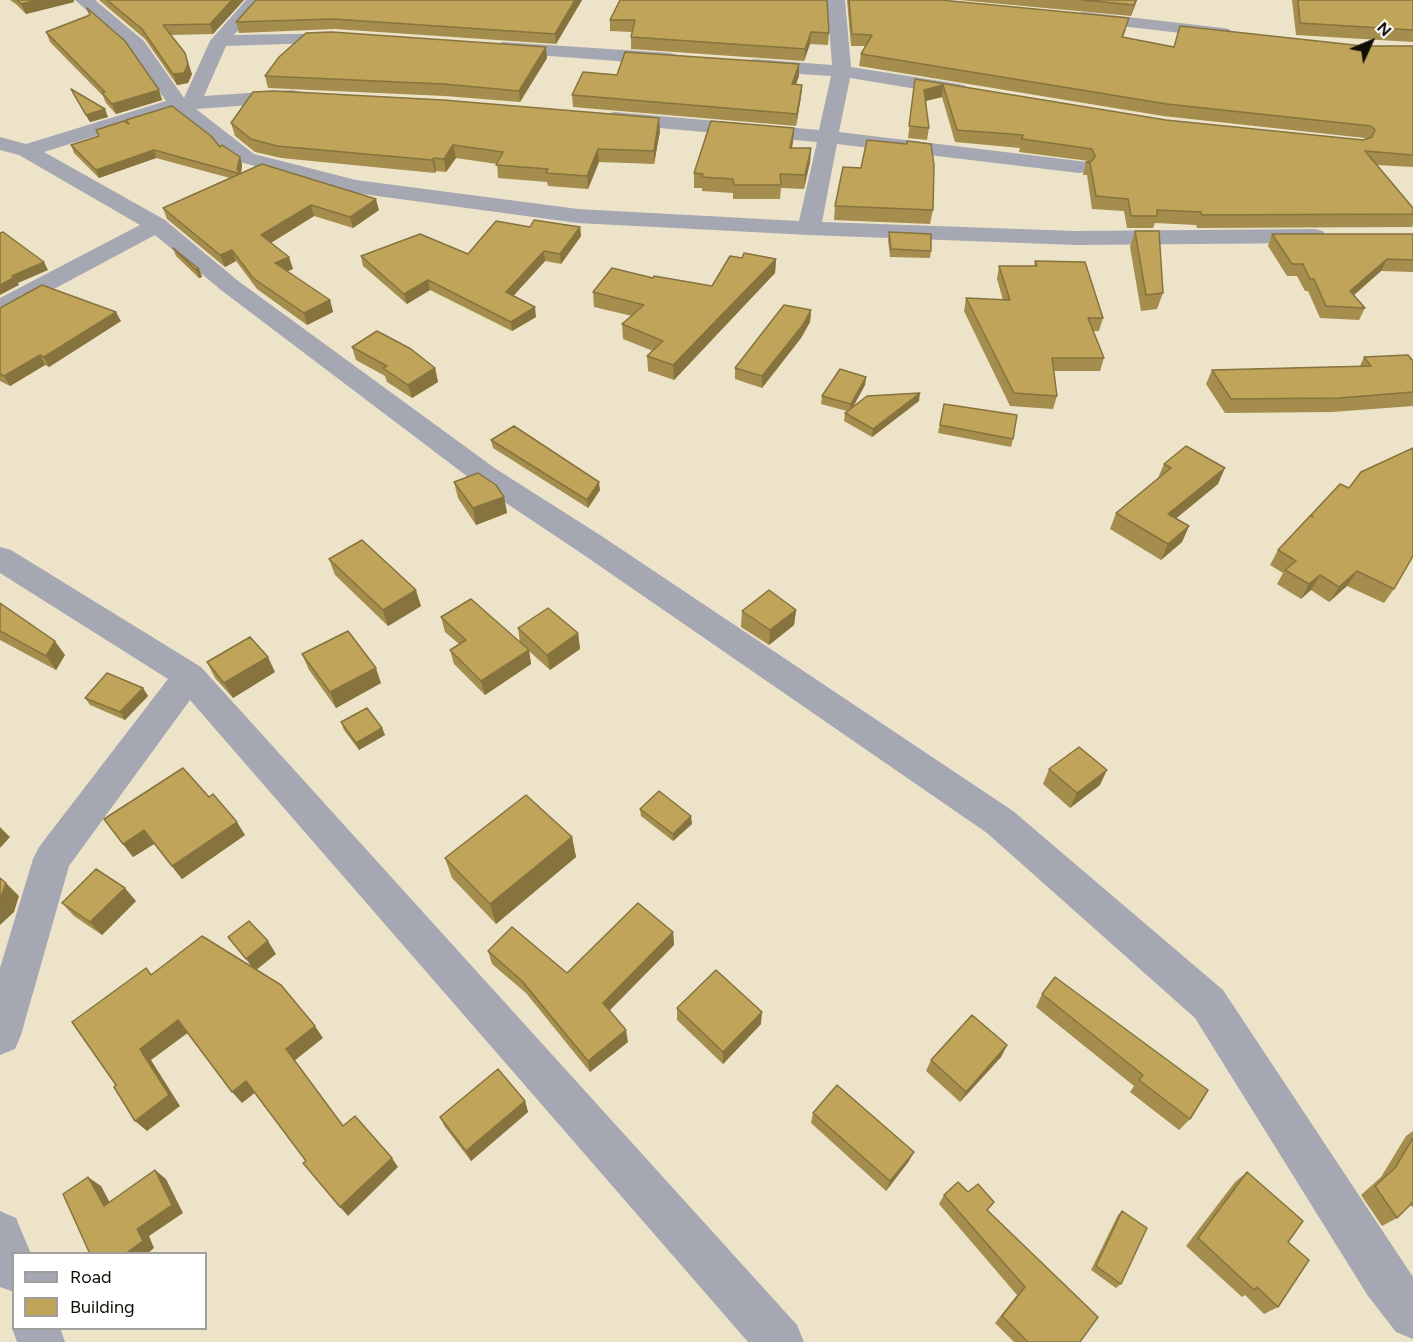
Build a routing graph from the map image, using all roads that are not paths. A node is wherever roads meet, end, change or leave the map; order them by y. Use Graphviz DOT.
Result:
graph roads {
  1 [pos="84,0"];
  2 [pos="256,0"];
  3 [pos="837,0"];
  4 [pos="1070,15"];
  5 [pos="1243,35"];
  6 [pos="359,38"];
  7 [pos="219,41"];
  8 [pos="479,46"];
  9 [pos="691,61"];
  10 [pos="737,64"];
  11 [pos="842,71"];
  12 [pos="979,94"];
  13 [pos="314,97"];
  14 [pos="185,104"];
  15 [pos="596,117"];
  16 [pos="828,137"];
  17 [pos="13,147"];
  18 [pos="1079,167"];
  19 [pos="157,225"];
  20 [pos="809,228"];
  21 [pos="1332,236"];
  22 [pos="0,308"];
  23 [pos="0,558"];
  24 [pos="189,676"];
  25 [pos="0,1035"];
  26 [pos="0,1234"];
  27 [pos="12,1264"];
  28 [pos="1413,1315"];
  29 [pos="780,1342"];
  1 -- 14 [label="street"];
  2 -- 7 [label="street"];
  3 -- 11 [label="street"];
  4 -- 5 [label="street"];
  6 -- 7 [label="street"];
  7 -- 14 [label="street"];
  8 -- 9 [label="street"];
  10 -- 11 [label="street"];
  11 -- 12 [label="street"];
  11 -- 16 [label="street"];
  13 -- 14 [label="street"];
  14 -- 17 [label="street"];
  14 -- 20 [label="street"];
  15 -- 16 [label="street"];
  16 -- 18 [label="street"];
  16 -- 20 [label="street"];
  17 -- 19 [label="street"];
  19 -- 22 [label="street"];
  19 -- 28 [label="street"];
  20 -- 21 [label="street"];
  23 -- 24 [label="street"];
  24 -- 25 [label="street"];
  24 -- 29 [label="street"];
  26 -- 27 [label="street"];
}
